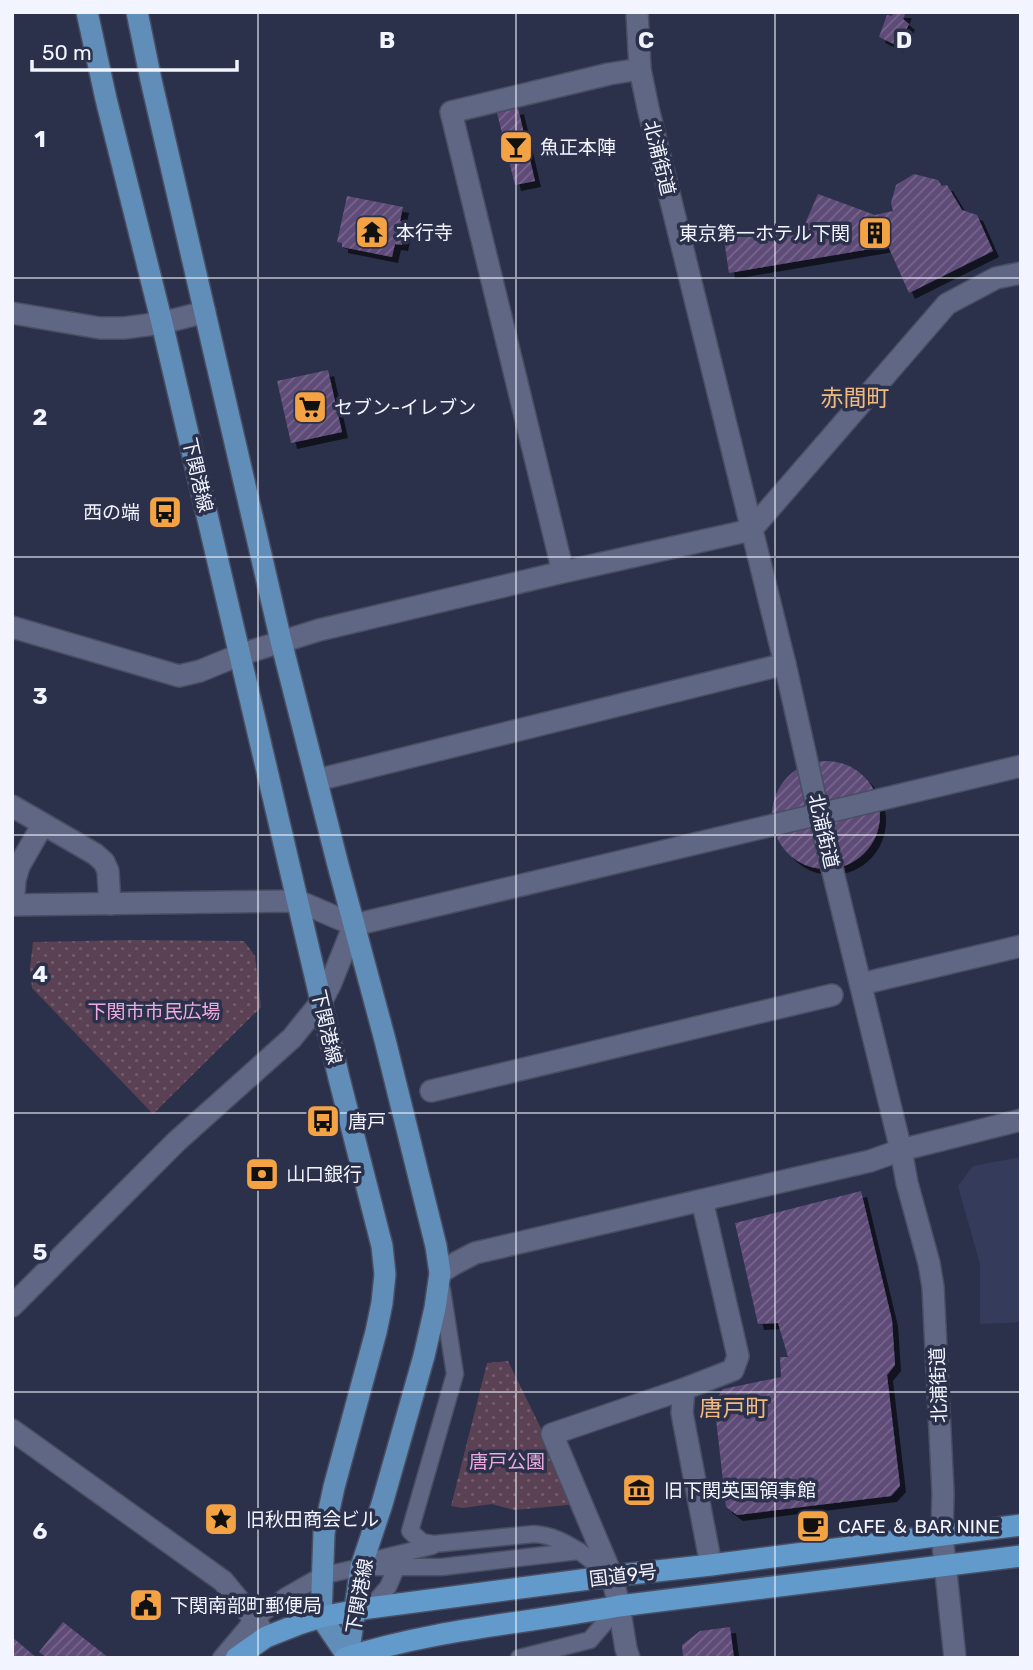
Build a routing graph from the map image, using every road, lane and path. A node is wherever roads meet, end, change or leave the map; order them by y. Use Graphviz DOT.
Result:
graph roads {
  1 [pos="87,12"];
  2 [pos="137,12"];
  3 [pos="637,12"];
  4 [pos="640,69"];
  5 [pos="1021,273"];
  6 [pos="205,312"];
  7 [pos="12,313"];
  8 [pos="162,323"];
  9 [pos="751,530"];
  10 [pos="563,572"];
  11 [pos="12,627"];
  12 [pos="281,641"];
  13 [pos="239,656"];
  14 [pos="785,664"];
  15 [pos="1021,766"];
  16 [pos="317,780"];
  17 [pos="12,806"];
  18 [pos="819,815"];
  19 [pos="43,824"];
  20 [pos="298,901"];
  21 [pos="110,904"];
  22 [pos="13,905"];
  23 [pos="354,925"];
  24 [pos="1021,946"];
  25 [pos="860,984"];
  26 [pos="832,995"];
  27 [pos="321,1002"];
  28 [pos="430,1091"];
  29 [pos="1021,1120"];
  30 [pos="901,1150"];
  31 [pos="702,1200"];
  32 [pos="440,1273"];
  33 [pos="12,1306"];
  34 [pos="684,1389"];
  35 [pos="12,1430"];
  36 [pos="1021,1525"];
  37 [pos="411,1531"];
  38 [pos="942,1535"];
  39 [pos="449,1543"];
  40 [pos="579,1551"];
  41 [pos="406,1556"];
  42 [pos="1021,1556"];
  43 [pos="710,1565"];
  44 [pos="945,1566"];
  45 [pos="361,1567"];
  46 [pos="442,1567"];
  47 [pos="321,1576"];
  48 [pos="612,1576"];
  49 [pos="619,1606"];
  50 [pos="362,1609"];
  51 [pos="321,1617"];
  52 [pos="261,1628"];
  53 [pos="348,1657"];
  54 [pos="221,1658"];
  55 [pos="236,1658"];
  56 [pos="519,1658"];
  57 [pos="629,1658"];
  58 [pos="955,1658"];
  1 -- 8 [label="main road, 下関港線"];
  2 -- 6 [label="main road, 下関港線"];
  3 -- 4 [label="street, 北浦街道"];
  4 -- 9 [label="street, 北浦街道"];
  4 -- 10 [label="street"];
  5 -- 9 [label="street"];
  6 -- 8 [label="street"];
  6 -- 12 [label="main road, 下関港線"];
  7 -- 8 [label="street"];
  8 -- 13 [label="main road, 下関港線"];
  9 -- 10 [label="street"];
  9 -- 14 [label="street, 北浦街道"];
  10 -- 12 [label="street"];
  11 -- 13 [label="street"];
  12 -- 13 [label="street"];
  12 -- 16 [label="main road, 下関港線"];
  13 -- 20 [label="main road, 下関港線"];
  14 -- 16 [label="street"];
  14 -- 18 [label="street, 北浦街道"];
  15 -- 18 [label="street"];
  16 -- 23 [label="main road, 下関港線"];
  17 -- 19 [label="street"];
  18 -- 23 [label="street"];
  18 -- 25 [label="street, 北浦街道"];
  19 -- 21 [label="street"];
  19 -- 22 [label="street"];
  20 -- 21 [label="street"];
  20 -- 23 [label="street"];
  20 -- 27 [label="main road, 下関港線"];
  21 -- 22 [label="street"];
  23 -- 27 [label="street"];
  23 -- 32 [label="main road, 下関港線"];
  24 -- 25 [label="street"];
  25 -- 30 [label="street, 北浦街道"];
  26 -- 28 [label="street"];
  27 -- 33 [label="street"];
  27 -- 47 [label="main road, 下関港線"];
  29 -- 30 [label="street"];
  30 -- 31 [label="street"];
  30 -- 38 [label="street, 北浦街道"];
  31 -- 32 [label="street"];
  31 -- 34 [label="street"];
  32 -- 37 [label="lane"];
  32 -- 45 [label="main road, 下関港線"];
  34 -- 43 [label="street"];
  34 -- 48 [label="street"];
  35 -- 52 [label="street"];
  36 -- 38 [label="highway, 国道9号"];
  37 -- 39 [label="lane"];
  37 -- 41 [label="lane"];
  38 -- 43 [label="highway, 国道9号"];
  38 -- 44 [label="street, 北浦街道"];
  39 -- 40 [label="lane"];
  39 -- 41 [label="lane"];
  40 -- 46 [label="lane"];
  40 -- 48 [label="lane"];
  41 -- 45 [label="lane"];
  41 -- 46 [label="lane"];
  41 -- 46 [label="lane"];
  41 -- 50 [label="lane"];
  42 -- 44 [label="highway, 国道9号"];
  43 -- 48 [label="highway, 国道9号"];
  44 -- 49 [label="highway, 国道9号"];
  44 -- 58 [label="street, 北浦街道"];
  45 -- 47 [label="lane"];
  45 -- 50 [label="main road, 下関港線"];
  47 -- 51 [label="main road, 下関港線"];
  47 -- 52 [label="lane"];
  48 -- 49 [label="street"];
  48 -- 50 [label="highway, 国道9号"];
  49 -- 53 [label="highway, 国道9号"];
  49 -- 56 [label="lane"];
  49 -- 57 [label="street"];
  50 -- 51 [label="highway, 国道9号"];
  50 -- 53 [label="main road, 下関港線"];
  51 -- 52 [label="highway, 国道9号"];
  51 -- 53 [label="main road, 下関港線"];
  52 -- 54 [label="lane"];
  52 -- 55 [label="highway, 国道9号"];
}
